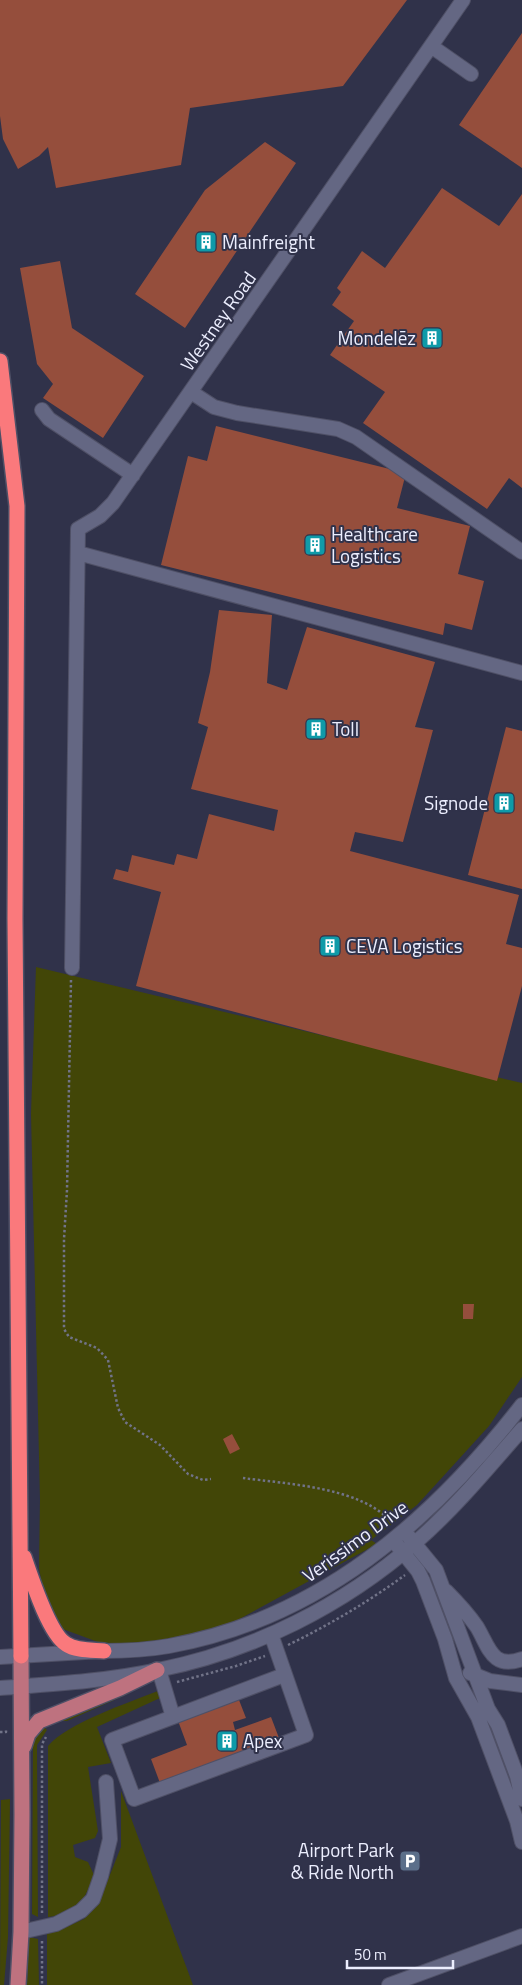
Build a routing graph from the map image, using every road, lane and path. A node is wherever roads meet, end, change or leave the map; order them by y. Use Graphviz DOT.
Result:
graph roads {
  1 [pos="463,0"];
  2 [pos="431,46"];
  3 [pos="471,74"];
  4 [pos="0,361"];
  5 [pos="191,392"];
  6 [pos="42,410"];
  7 [pos="133,475"];
  8 [pos="522,552"];
  9 [pos="78,553"];
  10 [pos="522,674"];
  11 [pos="72,968"];
  12 [pos="522,1405"];
  13 [pos="522,1429"];
  14 [pos="243,1478"];
  15 [pos="211,1479"];
  16 [pos="399,1535"];
  17 [pos="415,1543"];
  18 [pos="20,1546"];
  19 [pos="403,1553"];
  20 [pos="442,1584"];
  21 [pos="466,1612"];
  22 [pos="271,1634"];
  23 [pos="445,1639"];
  24 [pos="104,1651"];
  25 [pos="0,1656"];
  26 [pos="21,1656"];
  27 [pos="522,1659"];
  28 [pos="522,1668"];
  29 [pos="158,1670"];
  30 [pos="284,1675"];
  31 [pos="475,1675"];
  32 [pos="522,1680"];
  33 [pos="501,1682"];
  34 [pos="522,1685"];
  35 [pos="21,1686"];
  36 [pos="0,1688"];
  37 [pos="174,1717"];
  38 [pos="42,1744"];
  39 [pos="22,1754"];
  40 [pos="106,1782"];
  41 [pos="521,1796"];
  42 [pos="522,1843"];
  43 [pos="42,1929"];
  44 [pos="21,1932"];
  45 [pos="522,1936"];
  46 [pos="18,1985"];
  47 [pos="42,1985"];
  48 [pos="389,1985"];
  1 -- 2 [label="street, Westney Road"];
  2 -- 3 [label="street"];
  2 -- 5 [label="street, Westney Road"];
  4 -- 18 [label="highway"];
  5 -- 7 [label="street, Westney Road"];
  5 -- 8 [label="street"];
  6 -- 7 [label="street"];
  7 -- 9 [label="street, Westney Road"];
  9 -- 10 [label="street"];
  9 -- 11 [label="street"];
  11 -- 15 [label="path"];
  12 -- 16 [label="street, Verissimo Drive"];
  13 -- 17 [label="street, Verissimo Drive"];
  14 -- 16 [label="path"];
  16 -- 17 [label="street"];
  16 -- 19 [label="street"];
  16 -- 24 [label="street, Verissimo Drive"];
  17 -- 19 [label="street, Verissimo Drive"];
  17 -- 20 [label="street"];
  18 -- 24 [label="highway"];
  18 -- 26 [label="highway"];
  19 -- 22 [label="street, Verissimo Drive"];
  19 -- 23 [label="street"];
  20 -- 21 [label="street"];
  20 -- 31 [label="street"];
  21 -- 27 [label="street"];
  21 -- 28 [label="street"];
  22 -- 29 [label="street, Verissimo Drive"];
  22 -- 30 [label="street"];
  23 -- 31 [label="street"];
  23 -- 42 [label="street"];
  24 -- 26 [label="street, Verissimo Drive"];
  25 -- 26 [label="street, Verissimo Drive"];
  26 -- 35 [label="main road"];
  29 -- 35 [label="street, Verissimo Drive"];
  29 -- 37 [label="street"];
  29 -- 39 [label="main road"];
  30 -- 37 [label="street"];
  30 -- 37 [label="street"];
  31 -- 33 [label="street"];
  31 -- 41 [label="street"];
  32 -- 33 [label="street"];
  33 -- 34 [label="street"];
  35 -- 36 [label="street, Verissimo Drive"];
  35 -- 39 [label="main road"];
  38 -- 43 [label="path"];
  39 -- 44 [label="main road"];
  40 -- 43 [label="street"];
  43 -- 44 [label="street"];
  43 -- 47 [label="path"];
  44 -- 46 [label="main road"];
  45 -- 48 [label="street"];
}
